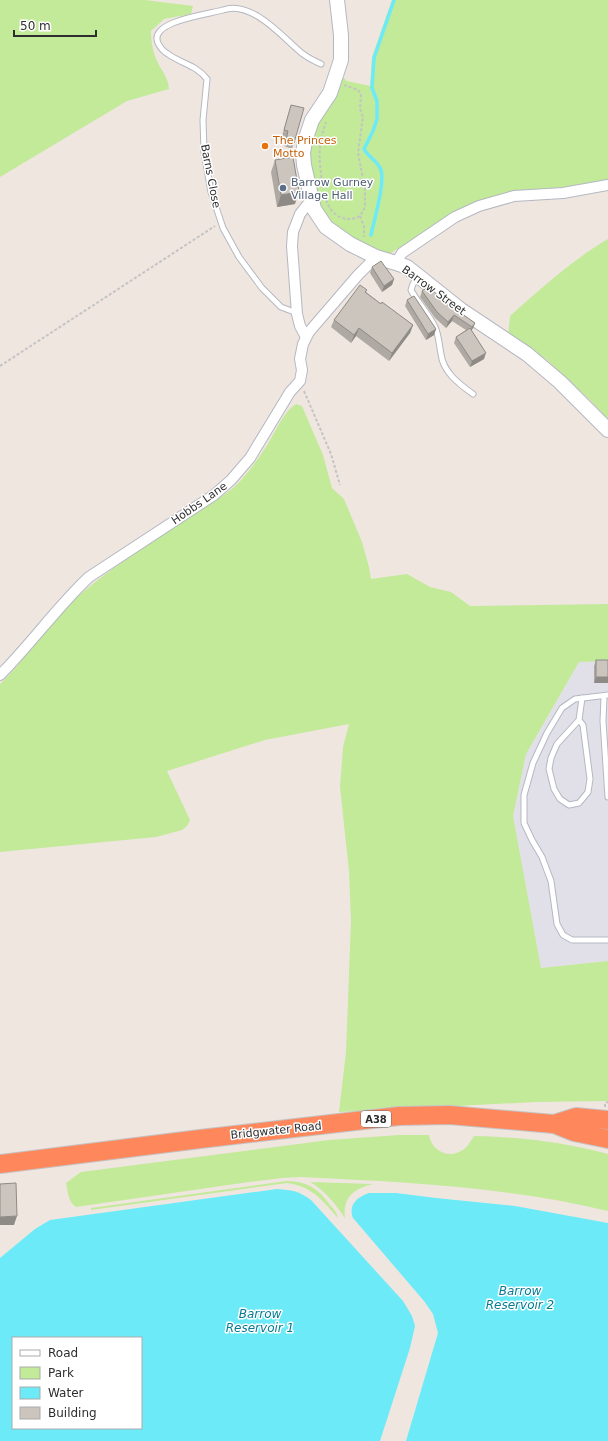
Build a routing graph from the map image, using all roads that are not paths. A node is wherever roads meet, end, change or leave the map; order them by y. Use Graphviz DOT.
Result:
graph roads {
  1 [pos="337,0"];
  2 [pos="321,64"];
  3 [pos="608,185"];
  4 [pos="311,200"];
  5 [pos="376,257"];
  6 [pos="396,262"];
  7 [pos="419,276"];
  8 [pos="297,314"];
  9 [pos="306,337"];
  10 [pos="473,394"];
  11 [pos="608,430"];
  12 [pos="0,675"];
  13 [pos="606,696"];
  14 [pos="582,698"];
  15 [pos="579,720"];
  16 [pos="608,797"];
  17 [pos="608,940"];
  18 [pos="608,1120"];
  19 [pos="554,1124"];
  20 [pos="574,1132"];
  21 [pos="608,1139"];
  22 [pos="608,1144"];
  23 [pos="0,1164"];
  1 -- 4 [label="main road, Barrow Street"];
  2 -- 8 [label="lane, Barns Close"];
  3 -- 6 [label="street"];
  4 -- 5 [label="main road, Barrow Street"];
  4 -- 8 [label="street"];
  5 -- 6 [label="main road, Barrow Street"];
  5 -- 9 [label="street"];
  6 -- 7 [label="main road, Barrow Street"];
  7 -- 10 [label="lane"];
  7 -- 11 [label="main road, Barrow Street"];
  8 -- 9 [label="street"];
  9 -- 12 [label="street, Hobbs Lane"];
  13 -- 14 [label="lane"];
  13 -- 16 [label="lane"];
  14 -- 15 [label="lane"];
  14 -- 17 [label="lane"];
  15 -- 15 [label="lane"];
  18 -- 19 [label="highway, Bridgwater Road / A38"];
  19 -- 20 [label="highway, Bridgwater Road / A38"];
  19 -- 23 [label="highway, Bridgwater Road / A38"];
  20 -- 21 [label="highway, Bridgwater Road / A38"];
  20 -- 22 [label="highway"];
}
